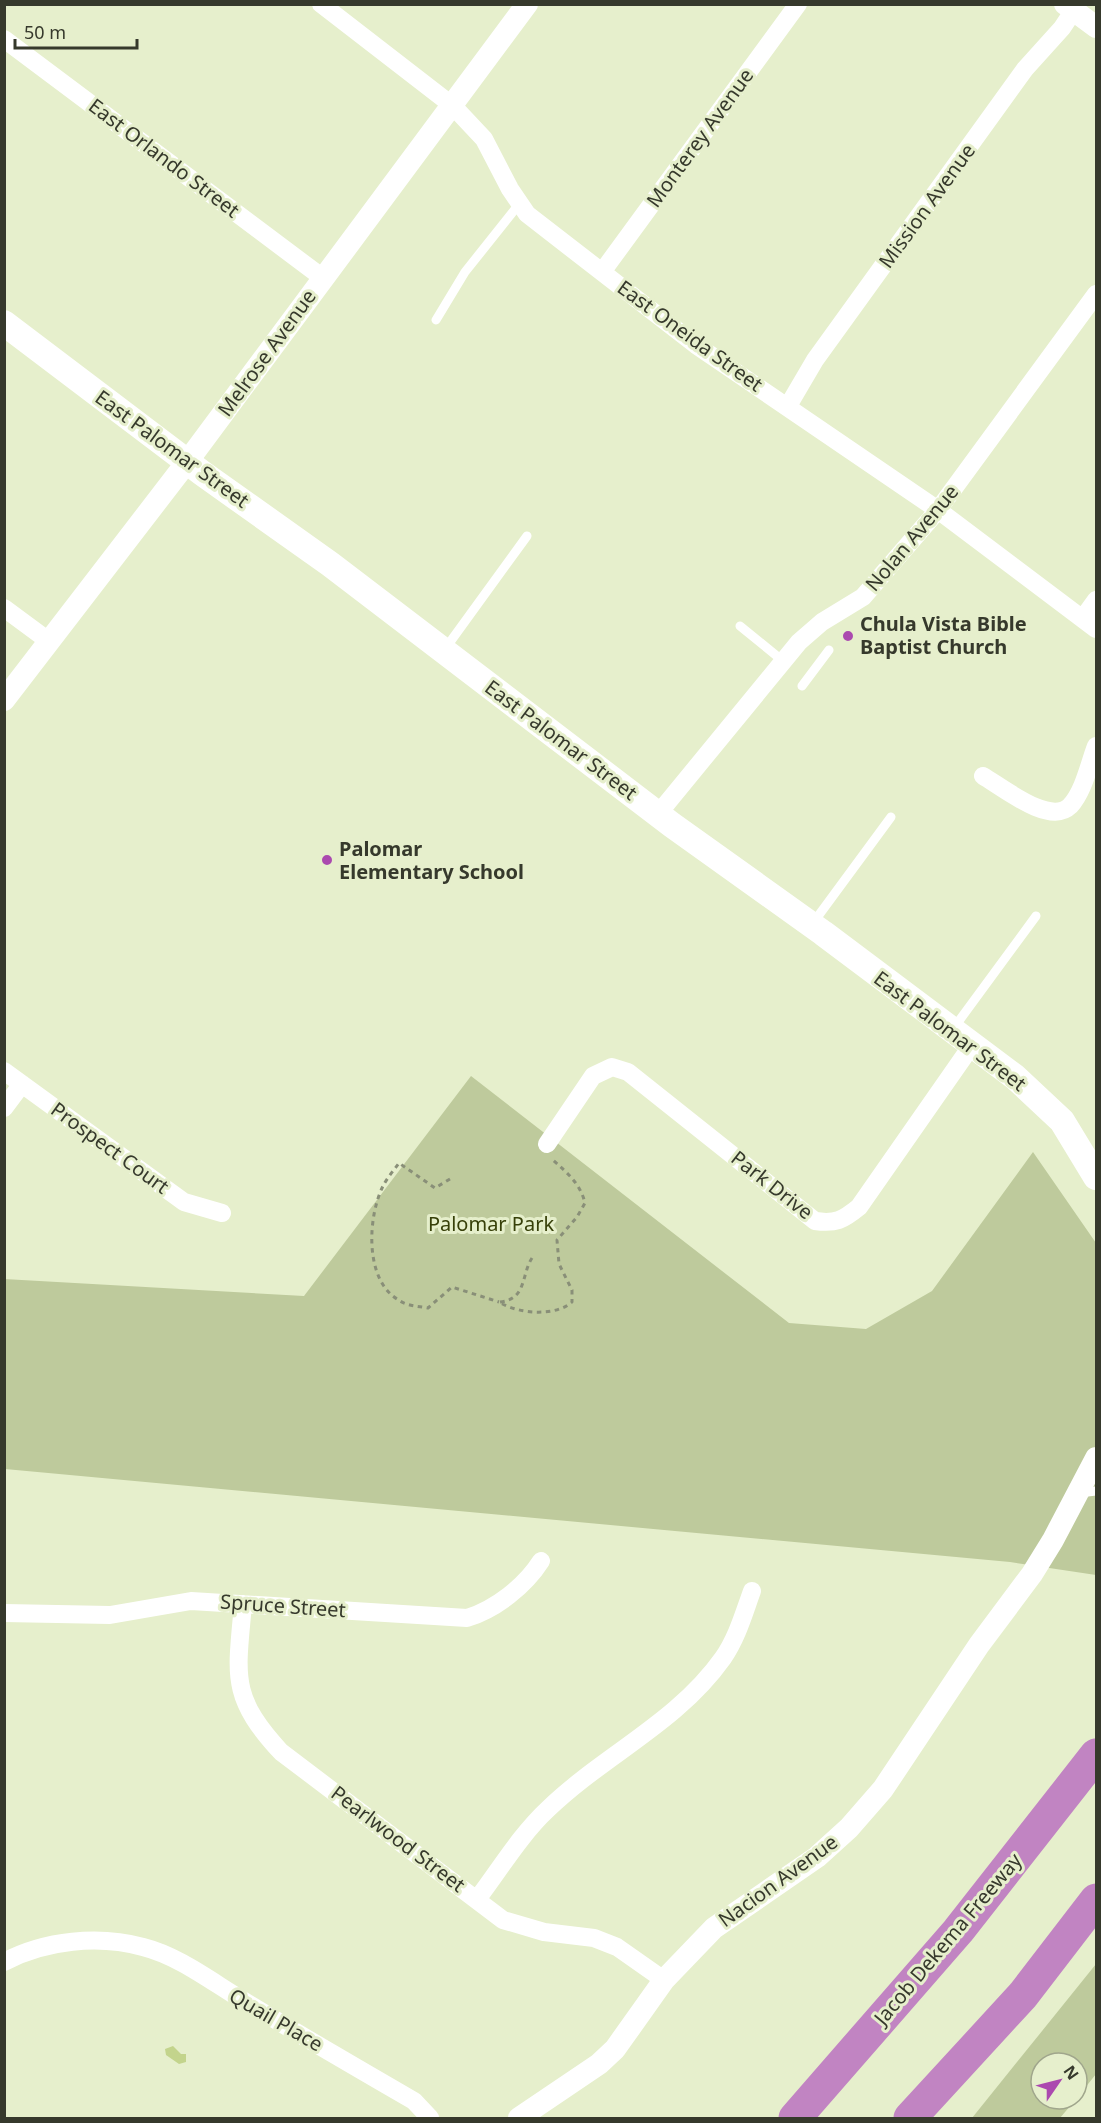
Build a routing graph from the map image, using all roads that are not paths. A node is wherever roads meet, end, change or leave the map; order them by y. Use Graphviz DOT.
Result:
graph roads {
  1 [pos="321,4"];
  2 [pos="527,4"];
  3 [pos="798,4"];
  4 [pos="1069,7"];
  5 [pos="1096,27"];
  6 [pos="4,39"];
  7 [pos="453,106"];
  8 [pos="520,203"];
  9 [pos="602,272"];
  10 [pos="323,278"];
  11 [pos="1096,294"];
  12 [pos="436,321"];
  13 [pos="4,323"];
  14 [pos="788,406"];
  15 [pos="187,462"];
  16 [pos="938,510"];
  17 [pos="527,536"];
  18 [pos="1096,600"];
  19 [pos="4,608"];
  20 [pos="1090,624"];
  21 [pos="740,626"];
  22 [pos="50,642"];
  23 [pos="829,650"];
  24 [pos="444,651"];
  25 [pos="783,661"];
  26 [pos="802,686"];
  27 [pos="4,700"];
  28 [pos="1096,746"];
  29 [pos="983,776"];
  30 [pos="658,814"];
  31 [pos="891,817"];
  32 [pos="1036,916"];
  33 [pos="811,925"];
  34 [pos="962,1038"];
  35 [pos="4,1071"];
  36 [pos="22,1084"];
  37 [pos="4,1108"];
  38 [pos="548,1150"];
  39 [pos="1096,1177"];
  40 [pos="222,1213"];
  41 [pos="1096,1458"];
  42 [pos="1087,1492"];
  43 [pos="541,1561"];
  44 [pos="752,1591"];
  45 [pos="243,1604"];
  46 [pos="4,1613"];
  47 [pos="1096,1755"];
  48 [pos="478,1898"];
  49 [pos="1096,1900"];
  50 [pos="4,1962"];
  51 [pos="664,1980"];
  52 [pos="430,2118"];
  53 [pos="519,2118"];
  54 [pos="795,2118"];
  55 [pos="910,2118"];
  1 -- 7 [label="street, East Oneida Street"];
  2 -- 7 [label="street, Melrose Avenue"];
  3 -- 9 [label="street, Monterey Avenue"];
  4 -- 5 [label="street"];
  4 -- 14 [label="street, Mission Avenue"];
  6 -- 10 [label="street, East Orlando Street"];
  7 -- 8 [label="street, East Oneida Street"];
  7 -- 10 [label="street, Melrose Avenue"];
  8 -- 9 [label="street, East Oneida Street"];
  8 -- 12 [label="lane"];
  9 -- 14 [label="street, East Oneida Street"];
  10 -- 15 [label="street, Melrose Avenue"];
  11 -- 16 [label="street, Nolan Avenue"];
  13 -- 15 [label="main road, East Palomar Street"];
  14 -- 16 [label="street, East Oneida Street"];
  15 -- 22 [label="street, Melrose Avenue"];
  15 -- 24 [label="main road, East Palomar Street"];
  16 -- 20 [label="street, East Oneida Street"];
  16 -- 25 [label="street, Nolan Avenue"];
  17 -- 24 [label="lane"];
  18 -- 20 [label="street"];
  19 -- 22 [label="street"];
  21 -- 25 [label="lane"];
  22 -- 27 [label="street, Melrose Avenue"];
  23 -- 26 [label="lane"];
  24 -- 30 [label="main road, East Palomar Street"];
  25 -- 30 [label="street, Nolan Avenue"];
  28 -- 29 [label="street"];
  30 -- 33 [label="main road, East Palomar Street"];
  31 -- 33 [label="lane"];
  32 -- 34 [label="lane"];
  33 -- 34 [label="main road, East Palomar Street"];
  34 -- 38 [label="street, Park Drive"];
  34 -- 39 [label="main road, East Palomar Street"];
  35 -- 36 [label="street, Prospect Court"];
  36 -- 37 [label="street"];
  36 -- 40 [label="street, Prospect Court"];
  41 -- 42 [label="street, Nacion Avenue"];
  42 -- 51 [label="street, Nacion Avenue"];
  43 -- 45 [label="street, Spruce Street"];
  44 -- 48 [label="street"];
  45 -- 46 [label="street, Spruce Street"];
  45 -- 48 [label="street, Pearlwood Street"];
  47 -- 54 [label="highway, Jacob Dekema Freeway"];
  48 -- 51 [label="street, Pearlwood Street"];
  49 -- 55 [label="highway"];
  50 -- 52 [label="street, Quail Place"];
  51 -- 53 [label="street, Nacion Avenue"];
}
